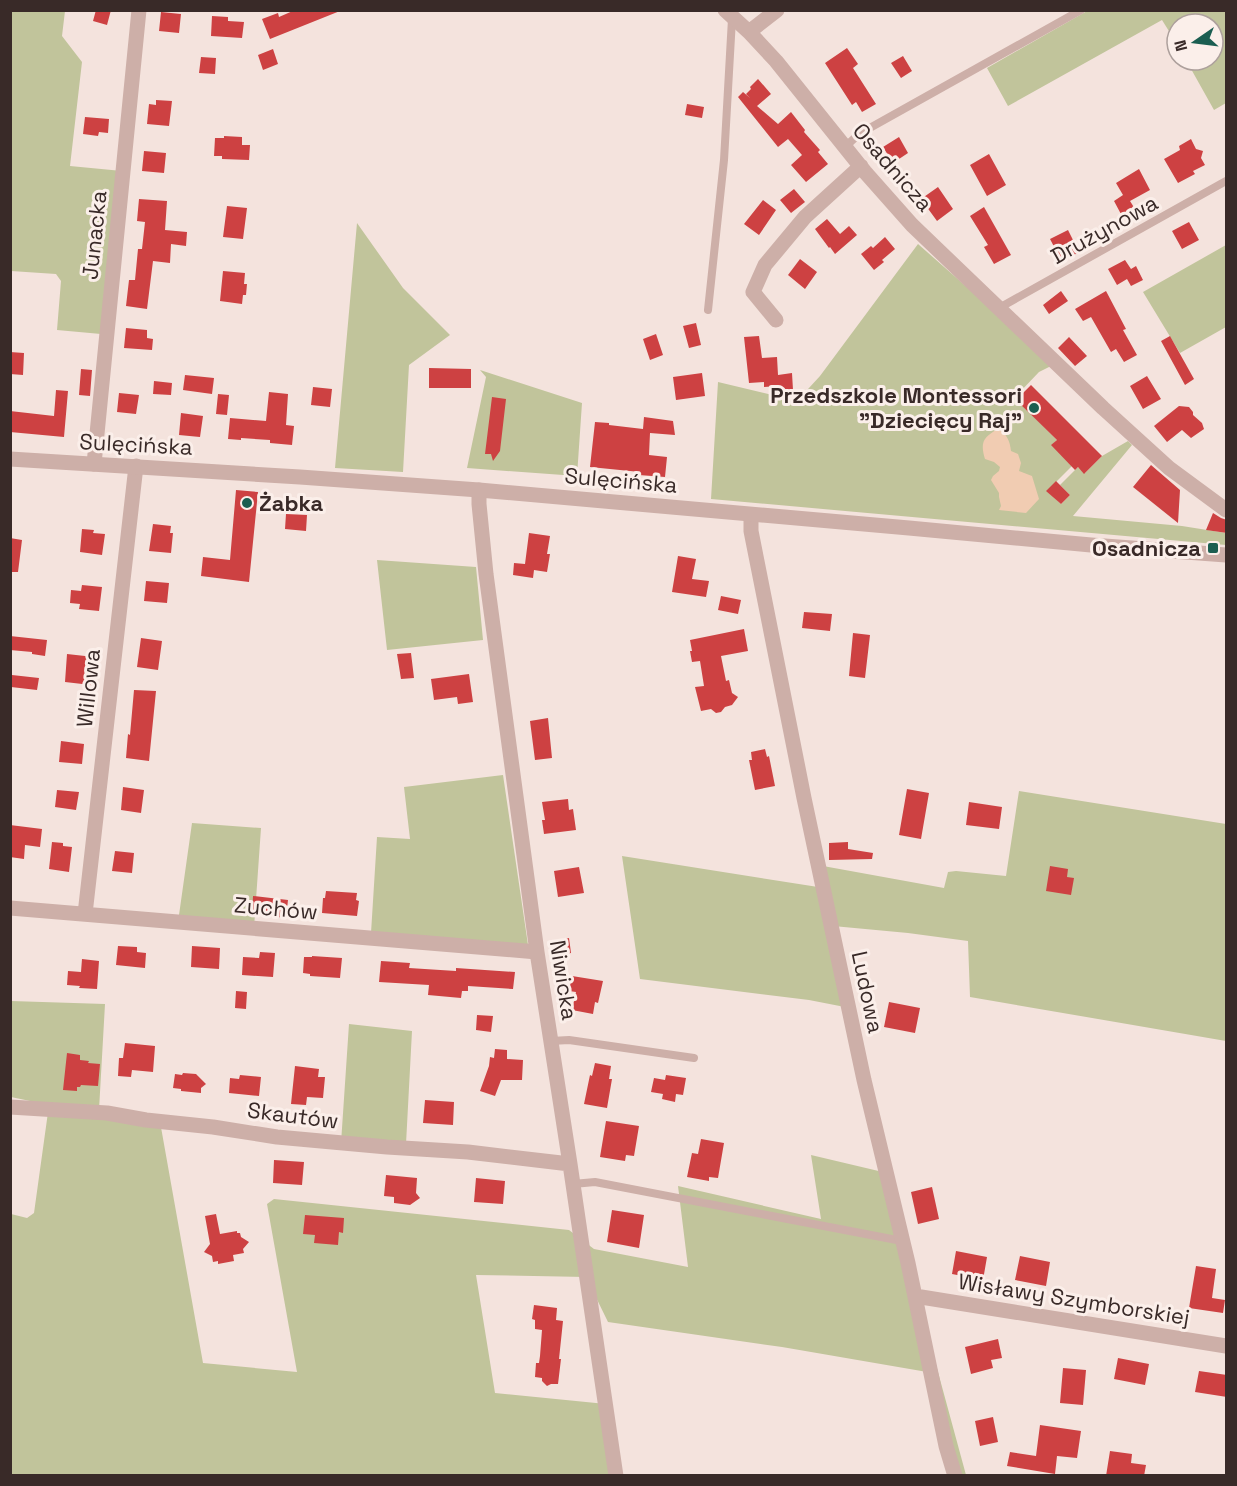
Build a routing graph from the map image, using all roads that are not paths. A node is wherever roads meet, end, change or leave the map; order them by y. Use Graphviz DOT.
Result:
graph roads {
  1 [pos="139,10"];
  2 [pos="777,10"];
  3 [pos="1082,10"];
  4 [pos="729,14"];
  5 [pos="749,32"];
  6 [pos="845,147"];
  7 [pos="861,166"];
  8 [pos="1227,181"];
  9 [pos="999,308"];
  10 [pos="708,310"];
  11 [pos="776,320"];
  12 [pos="10,459"];
  13 [pos="94,464"];
  14 [pos="136,466"];
  15 [pos="479,490"];
  16 [pos="1227,510"];
  17 [pos="751,514"];
  18 [pos="1227,555"];
  19 [pos="10,908"];
  20 [pos="85,914"];
  21 [pos="537,952"];
  22 [pos="551,1041"];
  23 [pos="694,1058"];
  24 [pos="10,1107"];
  25 [pos="570,1164"];
  26 [pos="573,1184"];
  27 [pos="902,1241"];
  28 [pos="915,1296"];
  29 [pos="1227,1346"];
  30 [pos="616,1476"];
  31 [pos="955,1476"];
  1 -- 13 [label="street, Junacka"];
  2 -- 5 [label="street"];
  3 -- 6 [label="lane"];
  4 -- 5 [label="street, Osadnicza"];
  4 -- 10 [label="lane"];
  5 -- 6 [label="street, Osadnicza"];
  6 -- 7 [label="street, Osadnicza"];
  7 -- 9 [label="street, Osadnicza"];
  7 -- 11 [label="street"];
  8 -- 9 [label="lane, Drużynowa"];
  9 -- 16 [label="street, Osadnicza"];
  12 -- 13 [label="street, Sulęcińska"];
  13 -- 14 [label="street, Sulęcińska"];
  14 -- 15 [label="street, Sulęcińska"];
  14 -- 20 [label="street, Willowa"];
  15 -- 17 [label="street, Sulęcińska"];
  15 -- 21 [label="street, Niwicka"];
  17 -- 18 [label="street, Sulęcińska"];
  17 -- 27 [label="street, Ludowa"];
  19 -- 20 [label="street, Zuchów"];
  20 -- 21 [label="street, Zuchów"];
  21 -- 22 [label="street, Niwicka"];
  22 -- 23 [label="lane"];
  22 -- 25 [label="street, Niwicka"];
  24 -- 25 [label="street, Skautów"];
  25 -- 26 [label="street, Niwicka"];
  26 -- 27 [label="lane"];
  26 -- 30 [label="street, Niwicka"];
  27 -- 28 [label="street, Ludowa"];
  28 -- 29 [label="street, Wisławy Szymborskiej"];
  28 -- 31 [label="street, Ludowa"];
}
